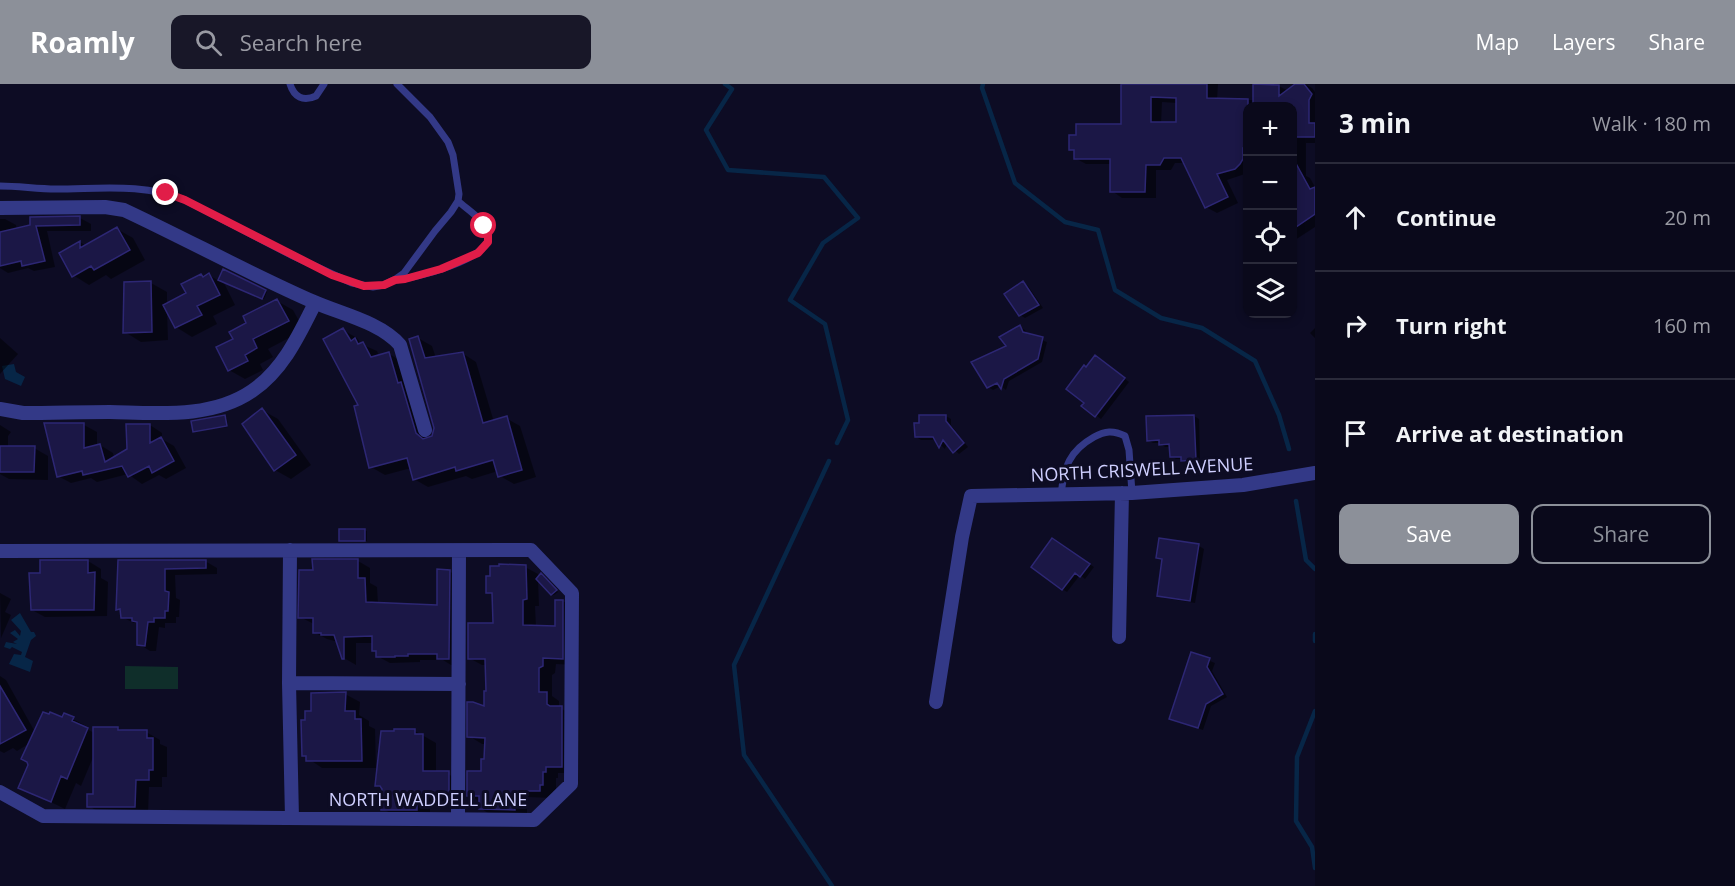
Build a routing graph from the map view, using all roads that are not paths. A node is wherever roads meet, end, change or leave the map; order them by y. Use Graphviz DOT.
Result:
graph roads {
  1 [pos="290,84"];
  2 [pos="324,84"];
  3 [pos="397,84"];
  4 [pos="0,186"];
  5 [pos="458,201"];
  6 [pos="0,208"];
  7 [pos="395,280"];
  8 [pos="315,303"];
  9 [pos="0,409"];
  10 [pos="425,430"];
  11 [pos="1315,473"];
  12 [pos="1127,493"];
  13 [pos="1061,495"];
  14 [pos="290,550"];
  15 [pos="0,551"];
  16 [pos="459,551"];
  17 [pos="1119,637"];
  18 [pos="289,683"];
  19 [pos="459,684"];
  20 [pos="936,702"];
  21 [pos="0,792"];
  22 [pos="292,818"];
  23 [pos="458,819"];
  1 -- 2 [label="lane"];
  3 -- 5 [label="lane"];
  4 -- 7 [label="lane"];
  5 -- 7 [label="lane"];
  5 -- 7 [label="lane"];
  6 -- 8 [label="street"];
  8 -- 9 [label="street"];
  8 -- 10 [label="street"];
  11 -- 12 [label="street, NORTH CRISWELL AVENUE"];
  12 -- 13 [label="street, NORTH CRISWELL AVENUE"];
  12 -- 13 [label="lane"];
  12 -- 17 [label="street"];
  13 -- 20 [label="street, NORTH CRISWELL AVENUE"];
  14 -- 15 [label="street, NORTH WADDELL LANE"];
  14 -- 16 [label="street, NORTH WADDELL LANE"];
  14 -- 18 [label="street"];
  16 -- 19 [label="street"];
  16 -- 23 [label="street, NORTH WADDELL LANE"];
  18 -- 19 [label="street"];
  18 -- 22 [label="street"];
  19 -- 23 [label="street"];
  21 -- 22 [label="street, NORTH WADDELL LANE"];
  22 -- 23 [label="street, NORTH WADDELL LANE"];
}
